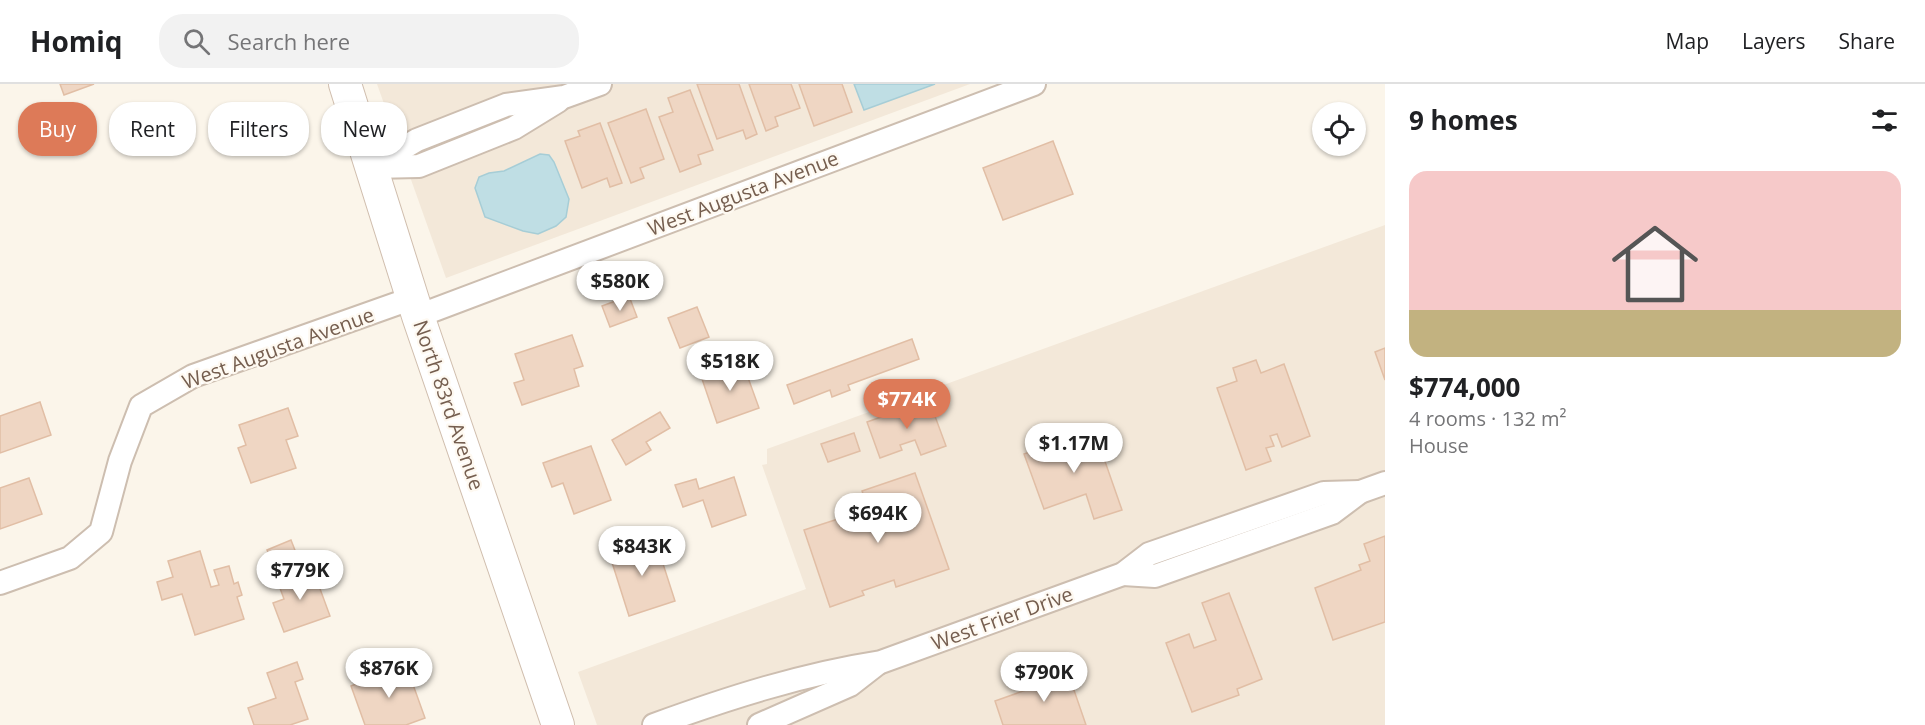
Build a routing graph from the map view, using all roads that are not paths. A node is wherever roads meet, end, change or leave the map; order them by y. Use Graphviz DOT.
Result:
graph roads {
  1 [pos="345,84"];
  2 [pos="600,84"];
  3 [pos="1034,84"];
  4 [pos="561,90"];
  5 [pos="485,113"];
  6 [pos="495,136"];
  7 [pos="372,167"];
  8 [pos="416,307"];
  9 [pos="1385,483"];
  10 [pos="0,583"];
  11 [pos="881,662"];
  12 [pos="683,720"];
  13 [pos="558,725"];
  14 [pos="654,725"];
  15 [pos="759,725"];
  1 -- 7 [label="main road, North 83rd Avenue"];
  2 -- 4 [label="street"];
  3 -- 8 [label="street, West Augusta Avenue"];
  4 -- 5 [label="street"];
  4 -- 6 [label="street"];
  5 -- 6 [label="street"];
  5 -- 7 [label="street"];
  6 -- 7 [label="street"];
  7 -- 8 [label="main road, North 83rd Avenue"];
  8 -- 10 [label="street, West Augusta Avenue"];
  8 -- 13 [label="main road, North 83rd Avenue"];
  9 -- 11 [label="street, West Frier Drive"];
  11 -- 12 [label="street, West Frier Drive"];
  11 -- 15 [label="street, West Frier Drive"];
  12 -- 14 [label="street, West Frier Drive"];
}
